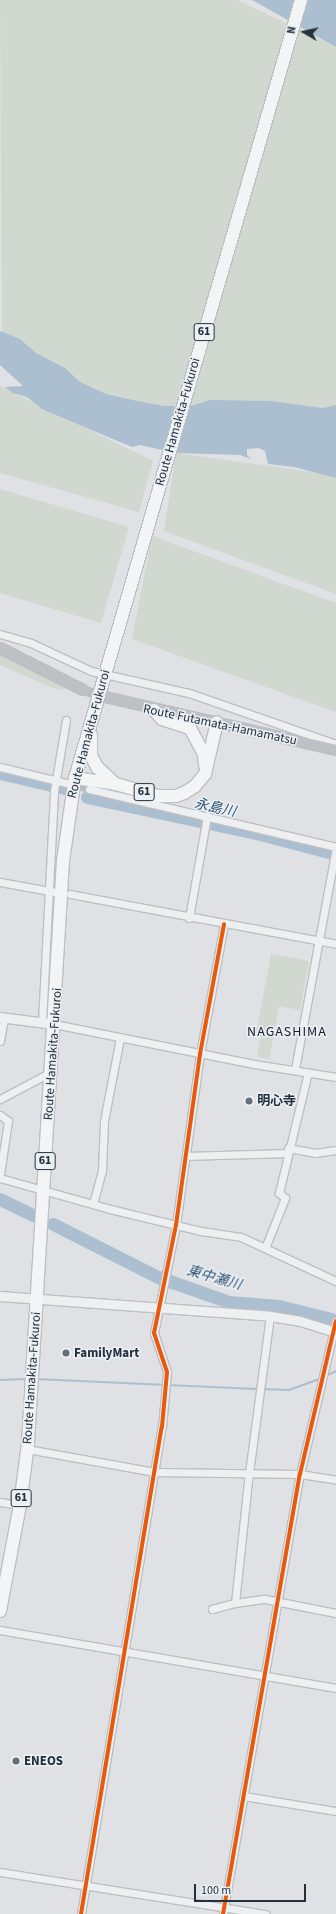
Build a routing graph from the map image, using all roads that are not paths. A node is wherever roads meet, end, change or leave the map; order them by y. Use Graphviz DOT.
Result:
graph roads {
  1 [pos="301,0"];
  2 [pos="0,634"];
  3 [pos="0,648"];
  4 [pos="106,668"];
  5 [pos="83,690"];
  6 [pos="105,697"];
  7 [pos="95,708"];
  8 [pos="154,710"];
  9 [pos="66,720"];
  10 [pos="217,722"];
  11 [pos="336,744"];
  12 [pos="336,750"];
  13 [pos="0,767"];
  14 [pos="205,774"];
  15 [pos="56,780"];
  16 [pos="71,780"];
  17 [pos="116,784"];
  18 [pos="89,789"];
  19 [pos="207,819"];
  20 [pos="336,847"];
  21 [pos="0,882"];
  22 [pos="52,891"];
  23 [pos="70,894"];
  24 [pos="189,918"];
  25 [pos="224,924"];
  26 [pos="320,941"];
  27 [pos="336,944"];
  28 [pos="2,1018"];
  29 [pos="48,1023"];
  30 [pos="120,1038"];
  31 [pos="0,1041"];
  32 [pos="200,1054"];
  33 [pos="295,1069"];
  34 [pos="51,1072"];
  35 [pos="308,1072"];
  36 [pos="336,1077"];
  37 [pos="0,1099"];
  38 [pos="0,1115"];
  39 [pos="336,1150"];
  40 [pos="287,1151"];
  41 [pos="187,1156"];
  42 [pos="0,1174"];
  43 [pos="0,1178"];
  44 [pos="43,1191"];
  45 [pos="93,1204"];
  46 [pos="176,1225"];
  47 [pos="265,1248"];
  48 [pos="336,1281"];
  49 [pos="0,1296"];
  50 [pos="38,1299"];
  51 [pos="158,1307"];
  52 [pos="270,1316"];
  53 [pos="336,1321"];
  54 [pos="335,1331"];
  55 [pos="28,1449"];
  56 [pos="155,1472"];
  57 [pos="249,1473"];
  58 [pos="300,1474"];
  59 [pos="336,1480"];
  60 [pos="0,1502"];
  61 [pos="20,1505"];
  62 [pos="277,1600"];
  63 [pos="235,1603"];
  64 [pos="212,1609"];
  65 [pos="0,1611"];
  66 [pos="336,1613"];
  67 [pos="0,1630"];
  68 [pos="126,1653"];
  69 [pos="265,1675"];
  70 [pos="336,1688"];
  71 [pos="244,1796"];
  72 [pos="336,1812"];
  73 [pos="0,1872"];
  74 [pos="85,1885"];
  75 [pos="224,1910"];
  76 [pos="81,1914"];
  77 [pos="266,1914"];
  1 -- 4 [label="main road, Route Hamakita-Fukuroi / 61"];
  2 -- 4 [label="street"];
  3 -- 5 [label="main road"];
  4 -- 7 [label="main road, Route Hamakita-Fukuroi / 61"];
  4 -- 11 [label="street"];
  6 -- 8 [label="main road, Route Futamata-Hamamatsu"];
  7 -- 16 [label="main road, Route Hamakita-Fukuroi / 61"];
  7 -- 17 [label="main road"];
  8 -- 10 [label="main road, Route Futamata-Hamamatsu"];
  8 -- 14 [label="main road"];
  9 -- 15 [label="street"];
  10 -- 12 [label="main road, Route Futamata-Hamamatsu"];
  10 -- 14 [label="main road"];
  13 -- 15 [label="street"];
  14 -- 17 [label="main road, 61"];
  15 -- 16 [label="street"];
  15 -- 22 [label="street"];
  16 -- 17 [label="main road, 61"];
  16 -- 29 [label="main road, Route Hamakita-Fukuroi / 61"];
  18 -- 19 [label="street"];
  19 -- 20 [label="street"];
  19 -- 24 [label="street"];
  20 -- 26 [label="street"];
  21 -- 22 [label="street"];
  22 -- 29 [label="street"];
  23 -- 24 [label="street"];
  24 -- 25 [label="street"];
  25 -- 26 [label="street"];
  25 -- 32 [label="street"];
  26 -- 27 [label="street"];
  26 -- 33 [label="street"];
  28 -- 29 [label="street"];
  28 -- 31 [label="street"];
  29 -- 30 [label="street"];
  29 -- 34 [label="main road, Route Hamakita-Fukuroi / 61"];
  30 -- 32 [label="street"];
  30 -- 45 [label="street"];
  32 -- 33 [label="street"];
  32 -- 41 [label="street"];
  33 -- 35 [label="street"];
  34 -- 37 [label="street"];
  34 -- 44 [label="main road, Route Hamakita-Fukuroi / 61"];
  35 -- 36 [label="street"];
  35 -- 40 [label="street"];
  38 -- 42 [label="street"];
  39 -- 40 [label="street"];
  40 -- 41 [label="street"];
  40 -- 47 [label="street"];
  41 -- 46 [label="street"];
  43 -- 44 [label="street"];
  44 -- 45 [label="street"];
  44 -- 50 [label="main road, Route Hamakita-Fukuroi / 61"];
  45 -- 46 [label="street"];
  46 -- 47 [label="street"];
  46 -- 51 [label="street"];
  47 -- 48 [label="street"];
  49 -- 50 [label="street"];
  50 -- 51 [label="street"];
  50 -- 55 [label="main road, Route Hamakita-Fukuroi / 61"];
  51 -- 52 [label="street"];
  51 -- 56 [label="street"];
  52 -- 54 [label="street"];
  52 -- 57 [label="street"];
  53 -- 54 [label="street"];
  54 -- 58 [label="street"];
  55 -- 56 [label="street"];
  55 -- 61 [label="main road, Route Hamakita-Fukuroi / 61"];
  56 -- 57 [label="street"];
  56 -- 68 [label="street"];
  57 -- 58 [label="street"];
  57 -- 63 [label="street"];
  58 -- 59 [label="street"];
  58 -- 62 [label="street"];
  60 -- 61 [label="street"];
  61 -- 65 [label="main road, Route Hamakita-Fukuroi / 61"];
  62 -- 63 [label="street"];
  62 -- 66 [label="street"];
  62 -- 69 [label="street"];
  63 -- 64 [label="street"];
  67 -- 68 [label="street"];
  68 -- 69 [label="street"];
  68 -- 74 [label="street"];
  69 -- 70 [label="street"];
  69 -- 71 [label="street"];
  71 -- 72 [label="street"];
  71 -- 75 [label="street"];
  73 -- 74 [label="street"];
  74 -- 75 [label="street"];
  74 -- 76 [label="street"];
  75 -- 77 [label="street"];
}
